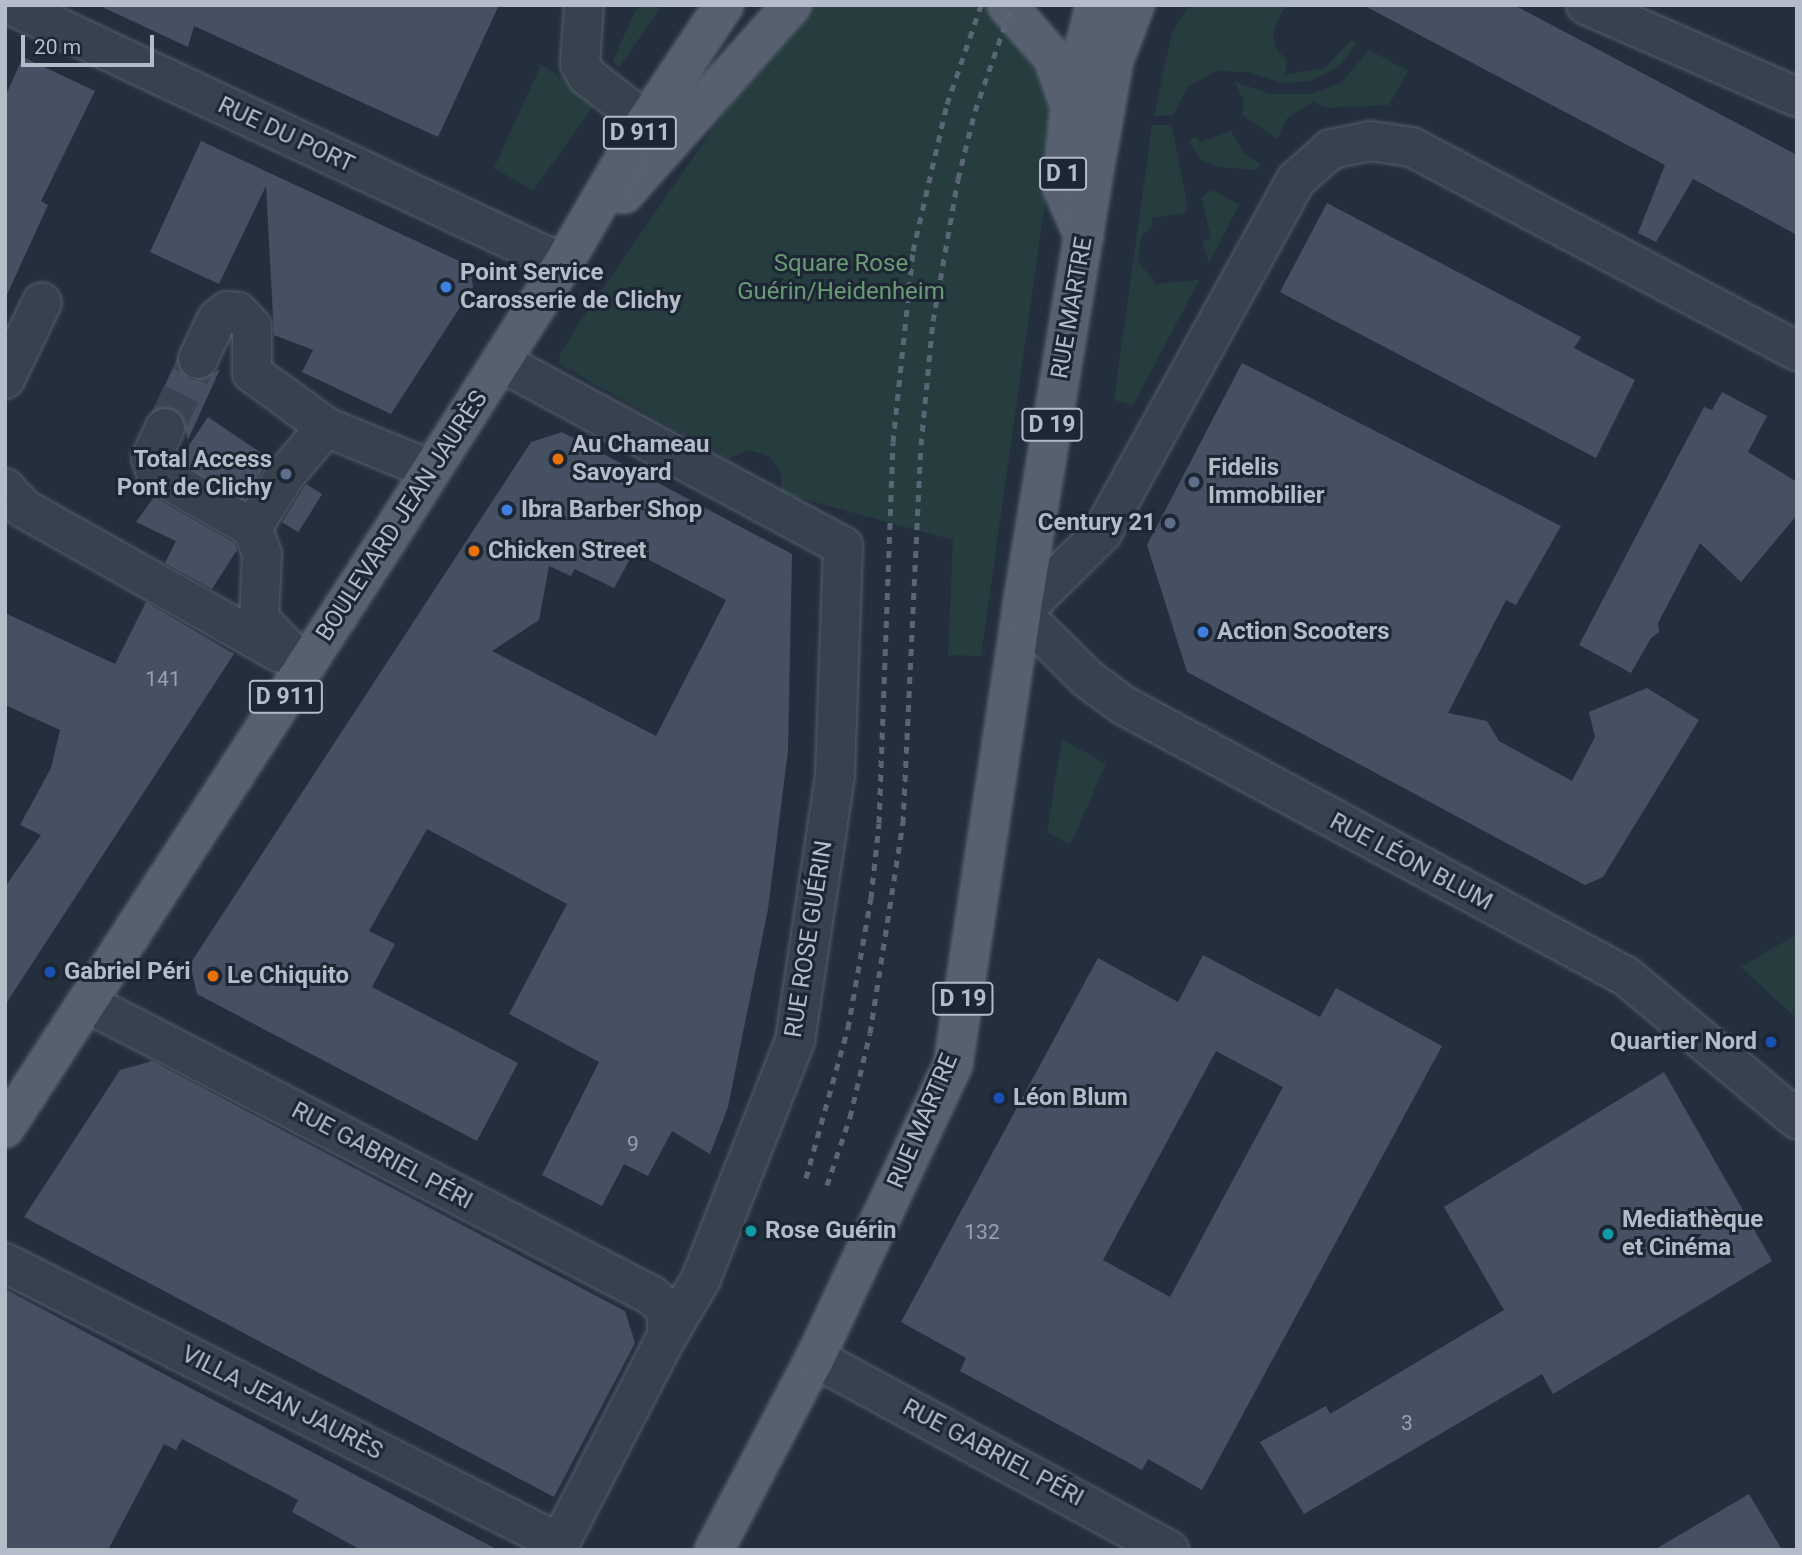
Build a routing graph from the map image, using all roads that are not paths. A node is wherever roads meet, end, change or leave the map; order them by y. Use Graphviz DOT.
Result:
graph roads {
  1 [pos="10,5"];
  2 [pos="584,5"];
  3 [pos="724,5"];
  4 [pos="792,5"];
  5 [pos="1006,5"];
  6 [pos="1094,5"];
  7 [pos="1135,5"];
  8 [pos="1586,5"];
  9 [pos="1797,97"];
  10 [pos="1070,106"];
  11 [pos="646,122"];
  12 [pos="1084,237"];
  13 [pos="563,264"];
  14 [pos="42,302"];
  15 [pos="1797,351"];
  16 [pos="198,359"];
  17 [pos="500,362"];
  18 [pos="5,379"];
  19 [pos="326,427"];
  20 [pos="165,428"];
  21 [pos="431,470"];
  22 [pos="5,488"];
  23 [pos="251,528"];
  24 [pos="1021,613"];
  25 [pos="305,667"];
  26 [pos="89,1004"];
  27 [pos="1797,1119"];
  28 [pos="5,1128"];
  29 [pos="5,1263"];
  30 [pos="666,1331"];
  31 [pos="816,1358"];
  32 [pos="558,1546"];
  33 [pos="714,1550"];
  34 [pos="1169,1550"];
  1 -- 13 [label="street, RUE DU PORT"];
  2 -- 11 [label="street"];
  3 -- 11 [label="main road, BOULEVARD JEAN JAURÈS / D 911"];
  4 -- 13 [label="main road"];
  5 -- 10 [label="main road"];
  6 -- 10 [label="main road, D 1"];
  7 -- 12 [label="main road, RUE MARTRE / D 19"];
  8 -- 9 [label="street"];
  10 -- 12 [label="main road, D 1"];
  11 -- 13 [label="main road, BOULEVARD JEAN JAURÈS / D 911"];
  12 -- 24 [label="main road, RUE MARTRE / D 19"];
  13 -- 17 [label="main road, BOULEVARD JEAN JAURÈS / D 911"];
  14 -- 18 [label="street"];
  15 -- 24 [label="street"];
  16 -- 19 [label="street"];
  17 -- 21 [label="main road, BOULEVARD JEAN JAURÈS / D 911"];
  17 -- 30 [label="street, RUE ROSE GUÉRIN"];
  19 -- 21 [label="street"];
  19 -- 23 [label="street"];
  20 -- 23 [label="street"];
  21 -- 25 [label="main road, BOULEVARD JEAN JAURÈS / D 911"];
  22 -- 25 [label="street"];
  23 -- 25 [label="street"];
  24 -- 27 [label="street, RUE LÉON BLUM"];
  24 -- 31 [label="main road, RUE MARTRE / D 19"];
  25 -- 26 [label="main road, BOULEVARD JEAN JAURÈS / D 911"];
  26 -- 28 [label="main road, BOULEVARD JEAN JAURÈS / D 911"];
  26 -- 30 [label="street, RUE GABRIEL PÉRI"];
  29 -- 32 [label="street, VILLA JEAN JAURÈS"];
  30 -- 32 [label="street"];
  31 -- 33 [label="main road, RUE MARTRE / D 19"];
  31 -- 34 [label="street, RUE GABRIEL PÉRI"];
}
